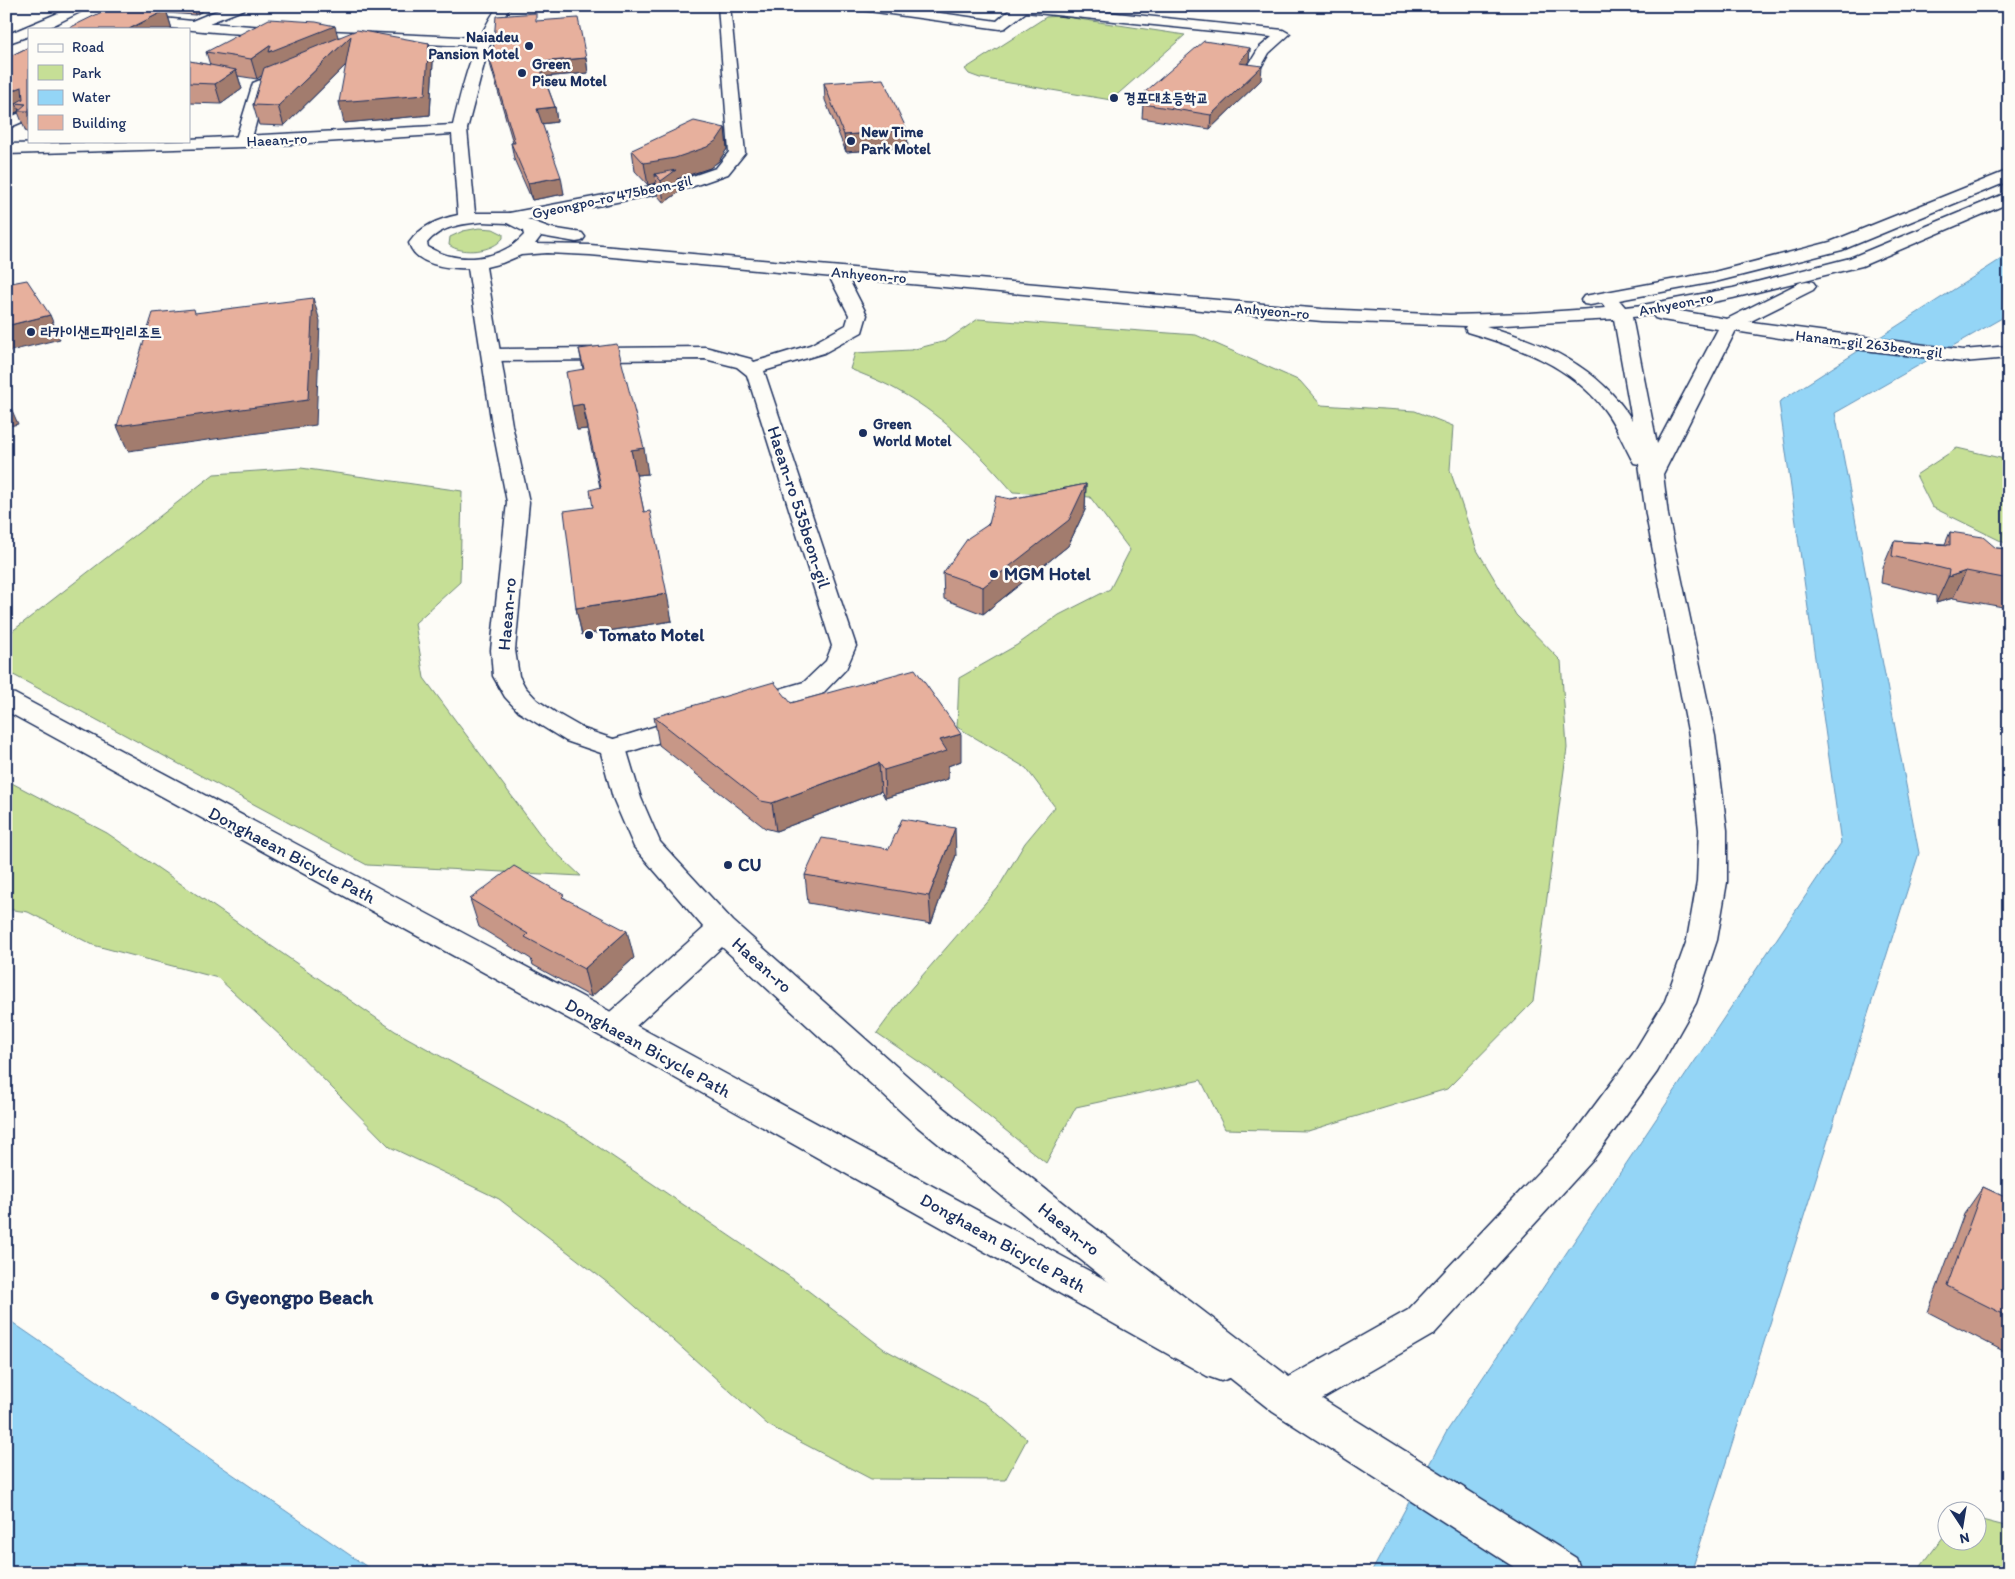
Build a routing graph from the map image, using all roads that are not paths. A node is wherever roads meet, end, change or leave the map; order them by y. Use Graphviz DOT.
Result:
graph roads {
  1 [pos="86,6"];
  2 [pos="240,6"];
  3 [pos="505,6"];
  4 [pos="724,6"];
  5 [pos="861,6"];
  6 [pos="124,18"];
  7 [pos="186,27"];
  8 [pos="36,28"];
  9 [pos="28,31"];
  10 [pos="369,38"];
  11 [pos="6,40"];
  12 [pos="482,42"];
  13 [pos="344,49"];
  14 [pos="301,68"];
  15 [pos="1252,71"];
  16 [pos="239,83"];
  17 [pos="258,86"];
  18 [pos="28,114"];
  19 [pos="6,125"];
  20 [pos="459,129"];
  21 [pos="242,142"];
  22 [pos="6,149"];
  23 [pos="2009,175"];
  24 [pos="2009,197"];
  25 [pos="467,218"];
  26 [pos="517,221"];
  27 [pos="518,250"];
  28 [pos="1861,260"];
  29 [pos="476,262"];
  30 [pos="836,272"];
  31 [pos="1624,308"];
  32 [pos="1450,321"];
  33 [pos="1729,324"];
  34 [pos="2009,352"];
  35 [pos="492,355"];
  36 [pos="750,368"];
  37 [pos="1652,474"];
  38 [pos="6,700"];
  39 [pos="613,748"];
  40 [pos="722,929"];
  41 [pos="613,1028"];
  42 [pos="1287,1399"];
  43 [pos="1561,1573"];
  1 -- 8 [label="street"];
  2 -- 7 [label="street"];
  3 -- 12 [label="street"];
  4 -- 26 [label="street, Gyeongpo-ro 475beon-gil"];
  5 -- 15 [label="street"];
  6 -- 7 [label="street"];
  7 -- 10 [label="street"];
  9 -- 11 [label="street"];
  10 -- 12 [label="street"];
  10 -- 13 [label="street"];
  12 -- 20 [label="street"];
  14 -- 17 [label="street"];
  16 -- 17 [label="street"];
  17 -- 21 [label="street"];
  18 -- 19 [label="street"];
  20 -- 21 [label="street, Haean-ro"];
  20 -- 25 [label="street"];
  21 -- 22 [label="street, Haean-ro"];
  23 -- 31 [label="street, Anhyeon-ro"];
  24 -- 28 [label="street, Anhyeon-ro"];
  25 -- 26 [label="street"];
  25 -- 29 [label="street"];
  26 -- 27 [label="street"];
  26 -- 31 [label="street, Anhyeon-ro"];
  27 -- 29 [label="street"];
  27 -- 30 [label="street, Anhyeon-ro"];
  28 -- 31 [label="street, Anhyeon-ro"];
  28 -- 33 [label="street"];
  29 -- 35 [label="street, Haean-ro"];
  30 -- 32 [label="street, Anhyeon-ro"];
  30 -- 36 [label="street"];
  31 -- 32 [label="street, Anhyeon-ro"];
  31 -- 33 [label="street, Hanam-gil 263beon-gil"];
  31 -- 37 [label="street"];
  32 -- 37 [label="street"];
  33 -- 34 [label="street, Hanam-gil 263beon-gil"];
  33 -- 37 [label="street"];
  35 -- 36 [label="street"];
  35 -- 39 [label="street, Haean-ro"];
  36 -- 39 [label="street, Haean-ro 535beon-gil"];
  37 -- 42 [label="street"];
  38 -- 41 [label="street, Donghaean Bicycle Path"];
  39 -- 40 [label="street, Haean-ro"];
  40 -- 41 [label="street"];
  40 -- 42 [label="street, Haean-ro"];
  41 -- 42 [label="street, Donghaean Bicycle Path"];
  42 -- 43 [label="street, Haean-ro"];
}
